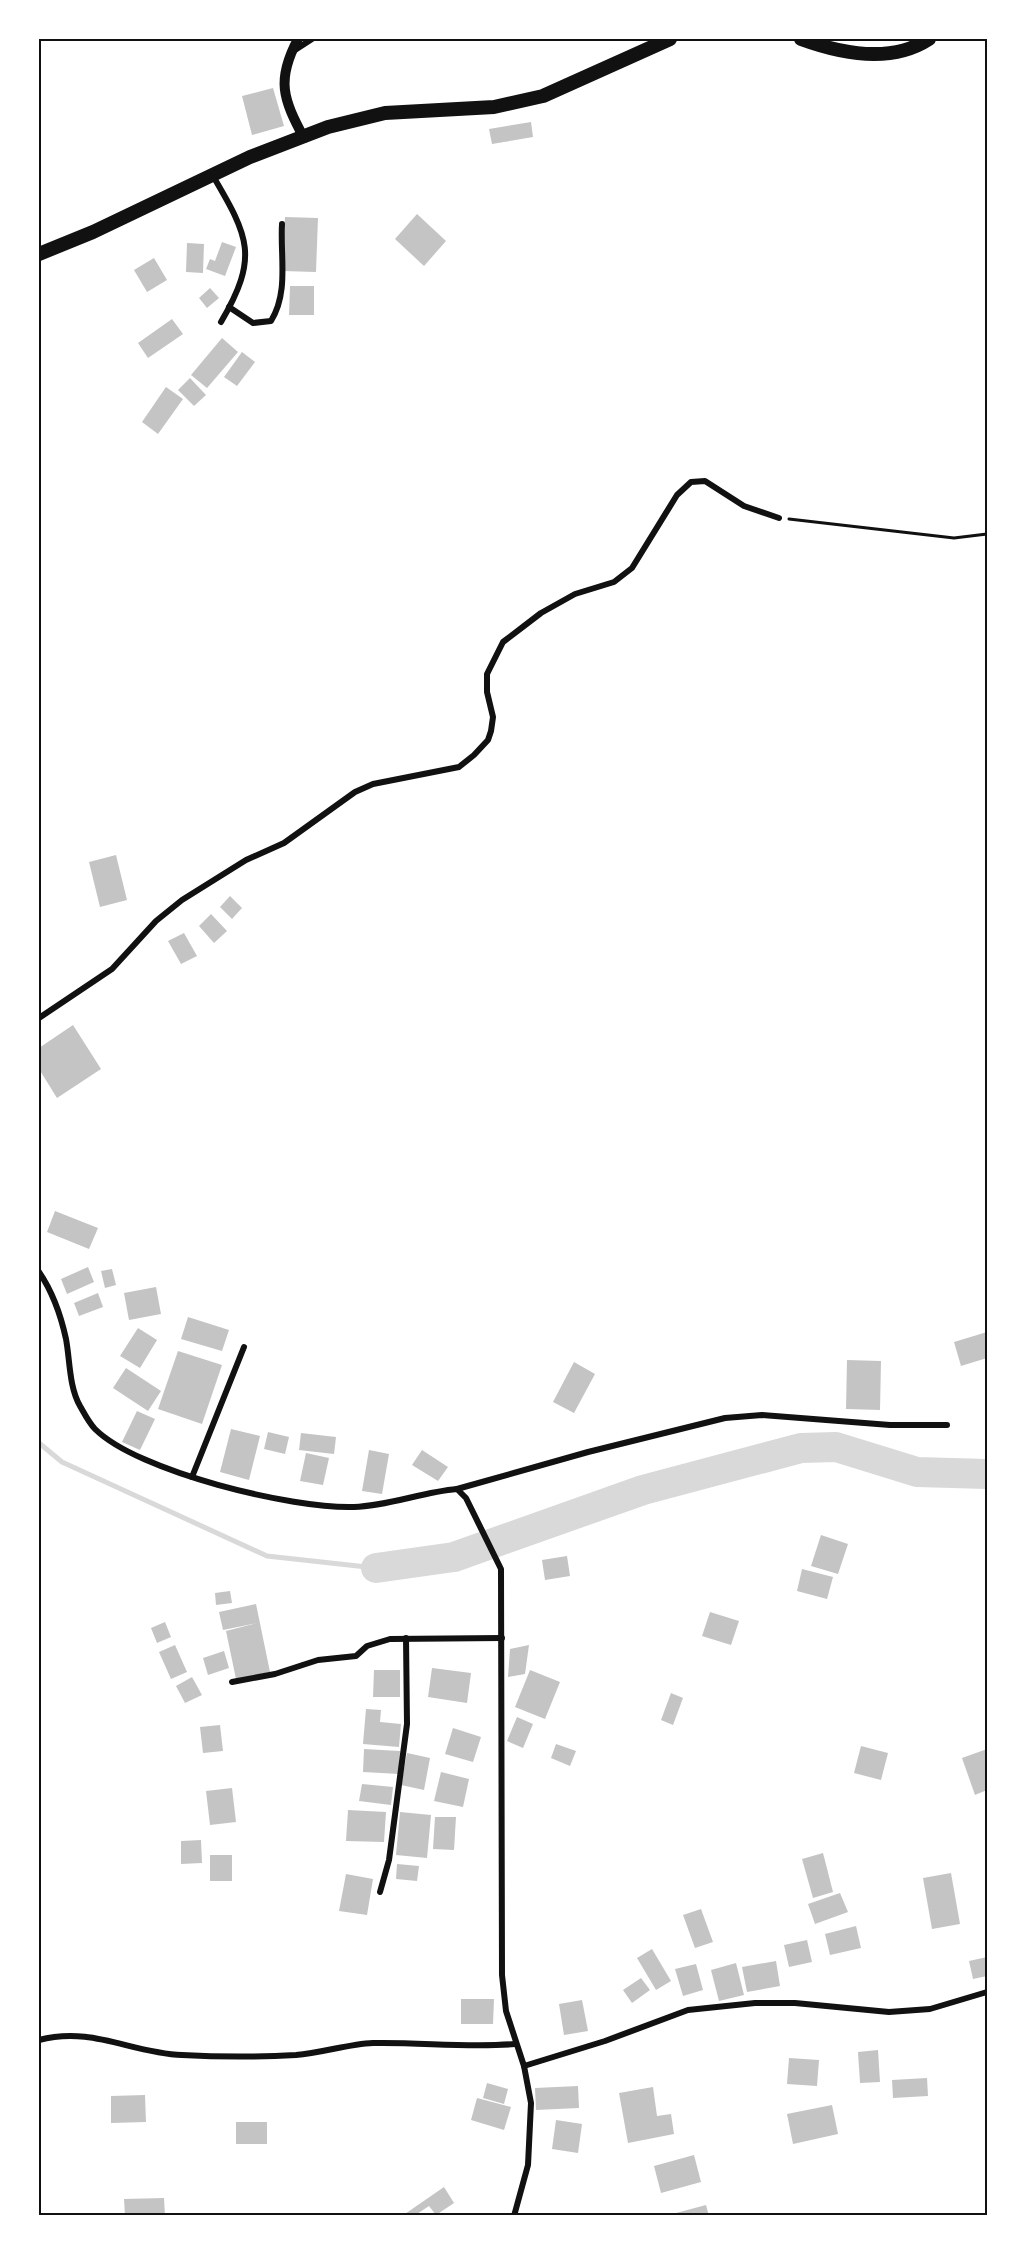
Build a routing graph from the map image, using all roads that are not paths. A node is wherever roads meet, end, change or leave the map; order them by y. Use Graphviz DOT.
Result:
graph roads {
  1 [pos="298,39"];
  2 [pos="312,39"];
  3 [pos="670,39"];
  4 [pos="801,39"];
  5 [pos="929,39"];
  6 [pos="290,54"];
  7 [pos="304,138"];
  8 [pos="213,175"];
  9 [pos="282,224"];
  10 [pos="39,254"];
  11 [pos="229,307"];
  12 [pos="221,322"];
  13 [pos="779,518"];
  14 [pos="39,1018"];
  15 [pos="39,1272"];
  16 [pos="244,1347"];
  17 [pos="947,1425"];
  18 [pos="192,1477"];
  19 [pos="457,1489"];
  20 [pos="406,1638"];
  21 [pos="502,1638"];
  22 [pos="232,1682"];
  23 [pos="380,1892"];
  24 [pos="987,1992"];
  25 [pos="39,2040"];
  26 [pos="515,2044"];
  27 [pos="524,2066"];
  28 [pos="514,2216"];
  1 -- 6 [label="street"];
  2 -- 6 [label="street"];
  3 -- 7 [label="highway"];
  4 -- 5 [label="highway"];
  6 -- 7 [label="street"];
  7 -- 8 [label="highway"];
  8 -- 10 [label="highway"];
  8 -- 11 [label="street"];
  9 -- 11 [label="street"];
  11 -- 12 [label="street"];
  13 -- 14 [label="street"];
  15 -- 18 [label="street"];
  16 -- 18 [label="street"];
  17 -- 19 [label="street"];
  18 -- 19 [label="street"];
  19 -- 21 [label="street"];
  20 -- 21 [label="street"];
  20 -- 22 [label="street"];
  20 -- 23 [label="street"];
  21 -- 26 [label="street"];
  24 -- 27 [label="street"];
  25 -- 26 [label="street"];
  26 -- 27 [label="street"];
  27 -- 28 [label="street"];
}
